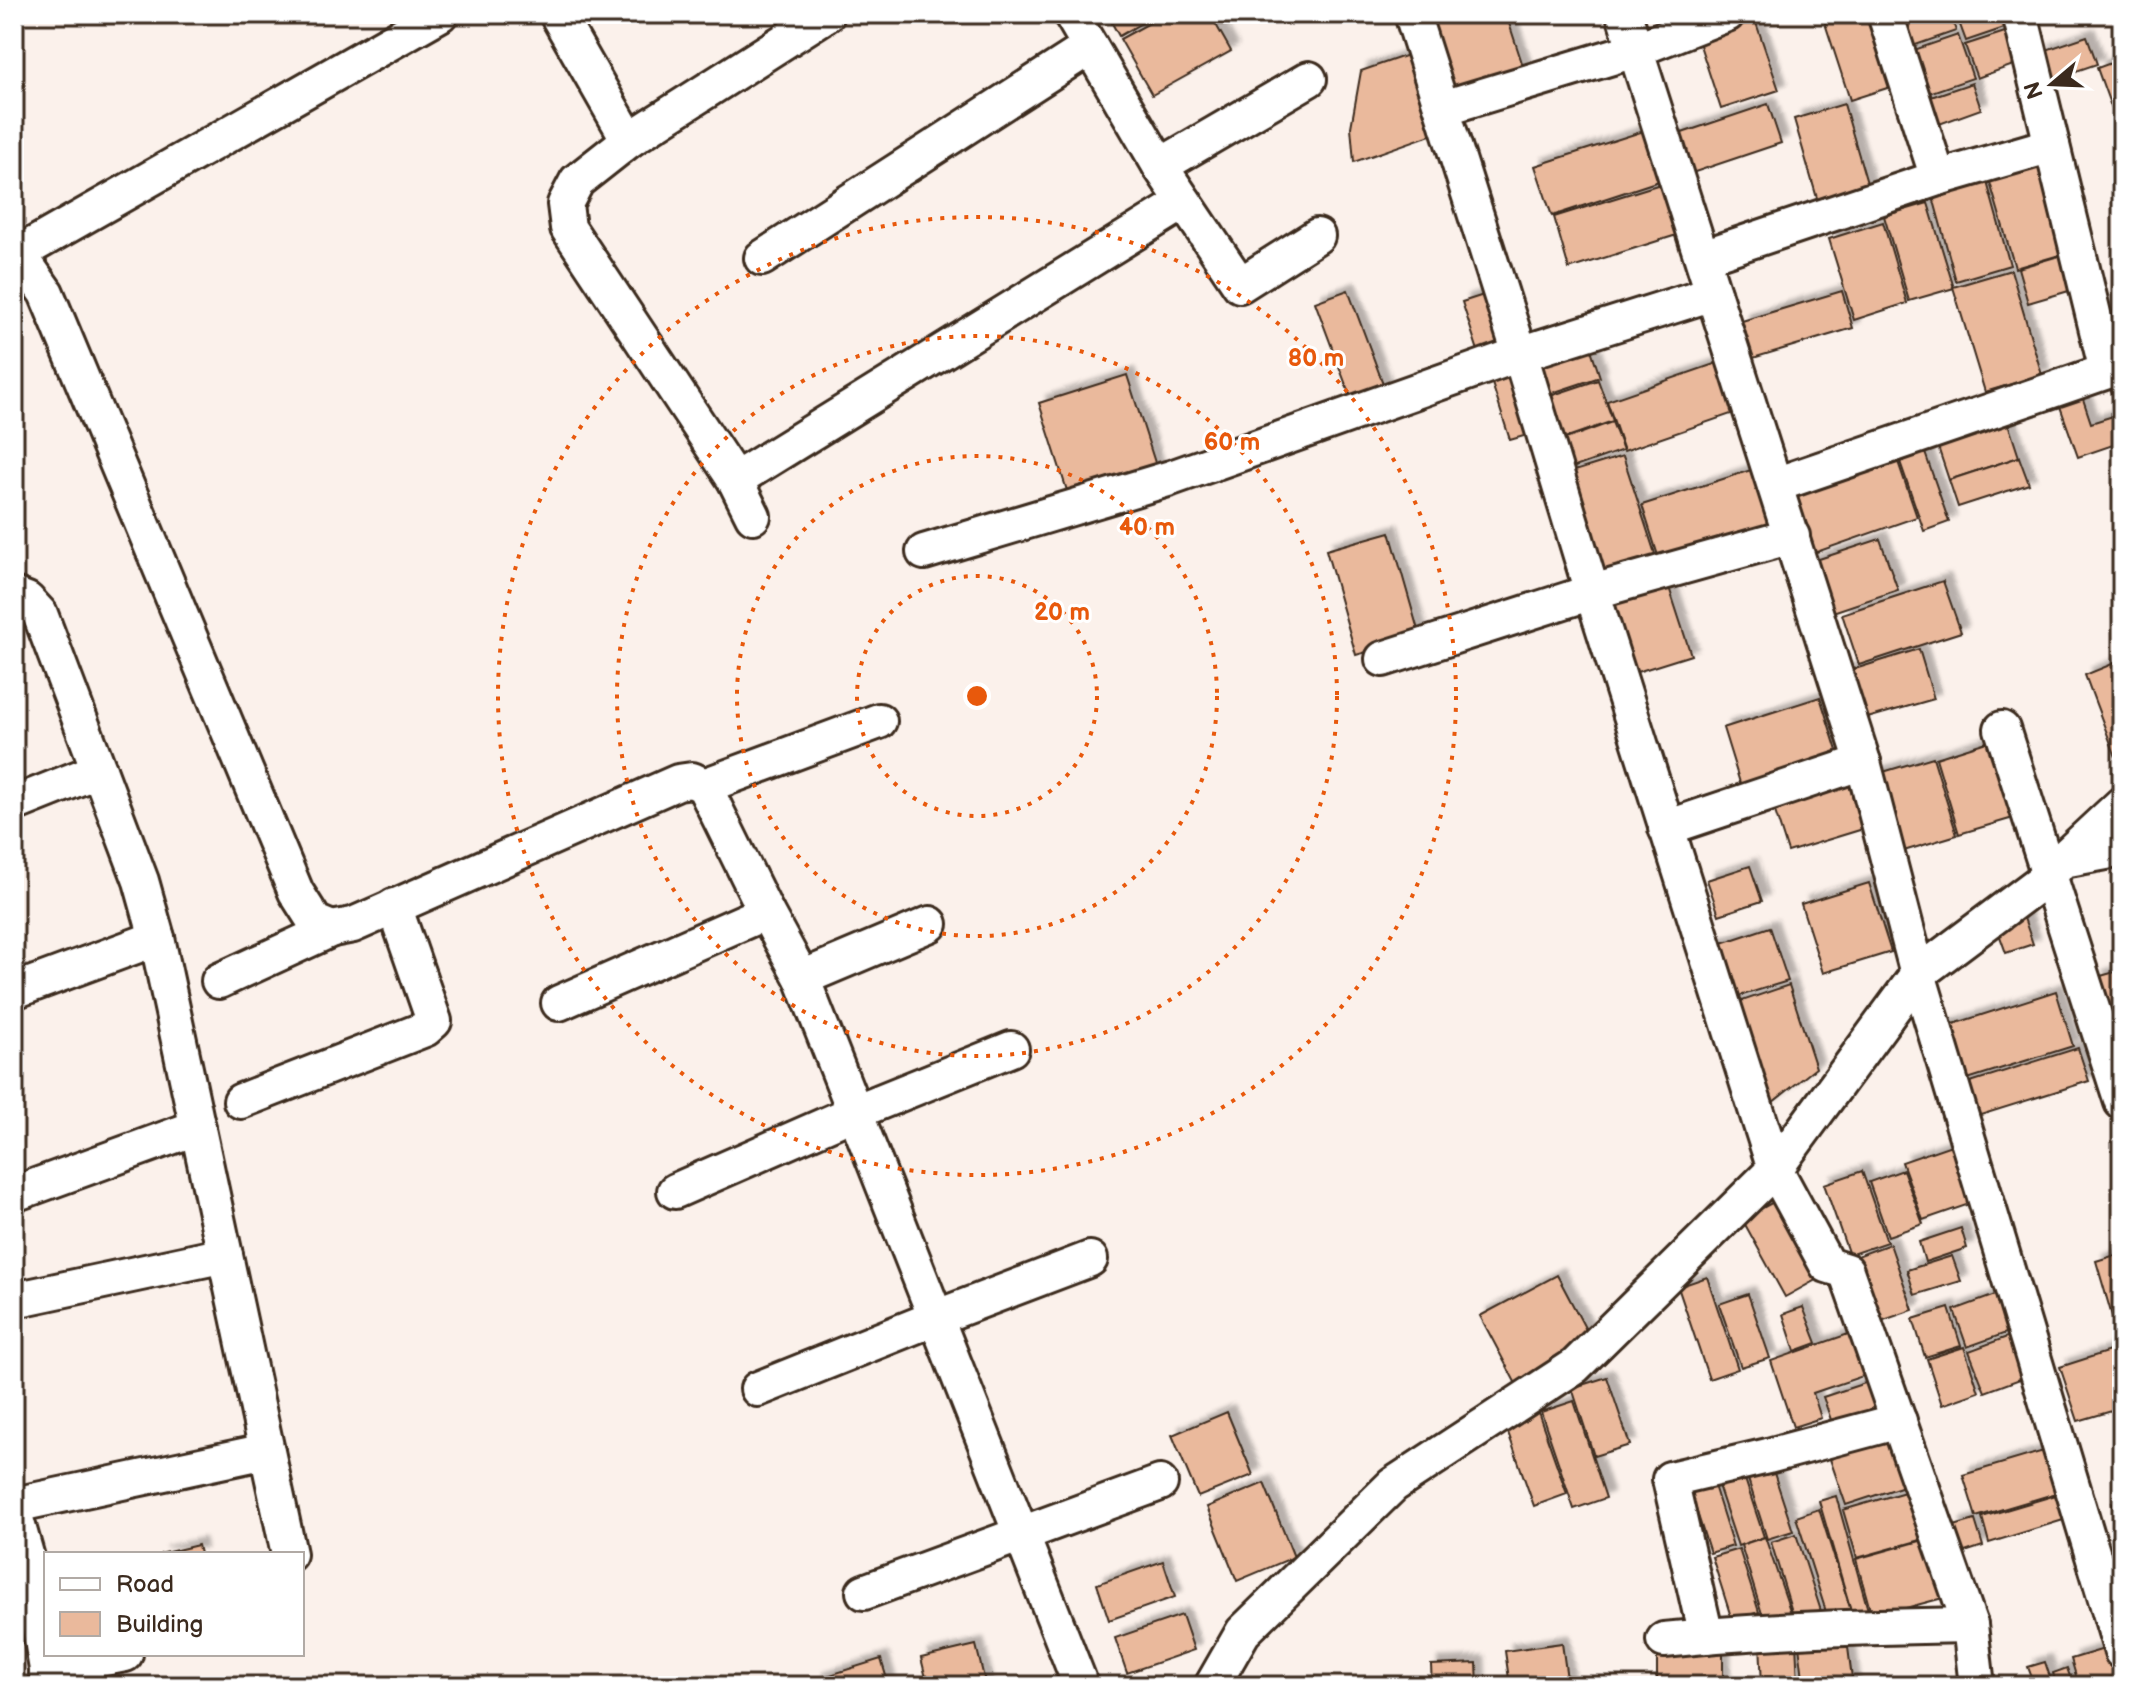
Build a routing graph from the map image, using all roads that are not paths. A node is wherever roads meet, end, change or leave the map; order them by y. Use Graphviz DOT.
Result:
graph roads {
  1 [pos="440,14"];
  2 [pos="557,14"];
  3 [pos="827,14"];
  4 [pos="1071,14"];
  5 [pos="1412,14"];
  6 [pos="1624,14"];
  7 [pos="1727,14"];
  8 [pos="1885,14"];
  9 [pos="2020,14"];
  10 [pos="1090,47"];
  11 [pos="1635,50"];
  12 [pos="1309,79"];
  13 [pos="1443,108"];
  14 [pos="629,140"];
  15 [pos="2052,145"];
  16 [pos="1160,166"];
  17 [pos="1938,178"];
  18 [pos="1184,202"];
  19 [pos="1317,236"];
  20 [pos="15,252"];
  21 [pos="1703,257"];
  22 [pos="762,258"];
  23 [pos="1713,293"];
  24 [pos="1520,354"];
  25 [pos="2114,368"];
  26 [pos="735,480"];
  27 [pos="1775,485"];
  28 [pos="753,516"];
  29 [pos="1792,536"];
  30 [pos="924,552"];
  31 [pos="1592,592"];
  32 [pos="14,595"];
  33 [pos="1383,659"];
  34 [pos="879,721"];
  35 [pos="2002,729"];
  36 [pos="1863,762"];
  37 [pos="99,770"];
  38 [pos="704,786"];
  39 [pos="14,804"];
  40 [pos="2122,804"];
  41 [pos="1666,828"];
  42 [pos="2122,849"];
  43 [pos="2056,868"];
  44 [pos="394,906"];
  45 [pos="766,912"];
  46 [pos="930,924"];
  47 [pos="332,929"];
  48 [pos="157,938"];
  49 [pos="1918,974"];
  50 [pos="802,978"];
  51 [pos="219,981"];
  52 [pos="14,991"];
  53 [pos="559,1003"];
  54 [pos="1011,1049"];
  55 [pos="2116,1063"];
  56 [pos="241,1101"];
  57 [pos="2122,1102"];
  58 [pos="855,1112"];
  59 [pos="198,1127"];
  60 [pos="1775,1169"];
  61 [pos="675,1191"];
  62 [pos="14,1194"];
  63 [pos="225,1255"];
  64 [pos="1090,1259"];
  65 [pos="14,1300"];
  66 [pos="935,1318"];
  67 [pos="758,1389"];
  68 [pos="1899,1421"];
  69 [pos="267,1451"];
  70 [pos="1160,1483"];
  71 [pos="14,1505"];
  72 [pos="14,1512"];
  73 [pos="1020,1534"];
  74 [pos="289,1552"];
  75 [pos="864,1592"];
  76 [pos="1970,1625"];
  77 [pos="1706,1636"];
  78 [pos="1664,1640"];
  79 [pos="2122,1652"];
  80 [pos="118,1656"];
  81 [pos="47,1678"];
  82 [pos="1081,1686"];
  83 [pos="1212,1686"];
  84 [pos="1977,1686"];
  1 -- 20 [label="street"];
  2 -- 14 [label="street"];
  3 -- 14 [label="street"];
  4 -- 10 [label="street"];
  5 -- 13 [label="street"];
  6 -- 11 [label="street"];
  7 -- 11 [label="street"];
  8 -- 17 [label="street"];
  9 -- 15 [label="street"];
  10 -- 16 [label="street"];
  10 -- 22 [label="street"];
  11 -- 13 [label="street"];
  11 -- 21 [label="street"];
  12 -- 16 [label="street"];
  13 -- 24 [label="street"];
  14 -- 26 [label="street"];
  15 -- 17 [label="street"];
  15 -- 25 [label="street"];
  16 -- 18 [label="street"];
  17 -- 21 [label="street"];
  18 -- 19 [label="street"];
  18 -- 26 [label="street"];
  20 -- 47 [label="street"];
  21 -- 23 [label="street"];
  23 -- 24 [label="street"];
  23 -- 27 [label="street"];
  24 -- 30 [label="street"];
  24 -- 31 [label="street"];
  25 -- 27 [label="street"];
  26 -- 28 [label="street"];
  27 -- 29 [label="street"];
  29 -- 31 [label="street"];
  29 -- 36 [label="street"];
  31 -- 33 [label="street"];
  31 -- 41 [label="street"];
  32 -- 37 [label="street"];
  34 -- 38 [label="street"];
  35 -- 43 [label="street"];
  36 -- 41 [label="street"];
  36 -- 49 [label="street"];
  37 -- 39 [label="street"];
  37 -- 48 [label="street"];
  38 -- 44 [label="street"];
  38 -- 45 [label="street"];
  40 -- 43 [label="street"];
  41 -- 60 [label="street"];
  42 -- 43 [label="street"];
  43 -- 49 [label="street"];
  43 -- 55 [label="street"];
  44 -- 47 [label="street"];
  44 -- 56 [label="street"];
  45 -- 50 [label="street"];
  45 -- 53 [label="street"];
  46 -- 50 [label="street"];
  47 -- 51 [label="street"];
  48 -- 52 [label="street"];
  48 -- 59 [label="street"];
  49 -- 60 [label="street"];
  49 -- 79 [label="street"];
  50 -- 58 [label="street"];
  54 -- 58 [label="street"];
  55 -- 57 [label="street"];
  58 -- 61 [label="street"];
  58 -- 66 [label="street"];
  59 -- 62 [label="street"];
  59 -- 63 [label="street"];
  60 -- 68 [label="street"];
  60 -- 83 [label="street"];
  63 -- 65 [label="street"];
  63 -- 69 [label="street"];
  64 -- 66 [label="street"];
  66 -- 67 [label="street"];
  66 -- 73 [label="street"];
  68 -- 76 [label="street"];
  68 -- 77 [label="street"];
  69 -- 71 [label="street"];
  69 -- 74 [label="street"];
  70 -- 73 [label="street"];
  72 -- 81 [label="street"];
  73 -- 75 [label="street"];
  73 -- 82 [label="street"];
  76 -- 77 [label="street"];
  76 -- 84 [label="street"];
  77 -- 78 [label="street"];
  80 -- 81 [label="street"];
}
